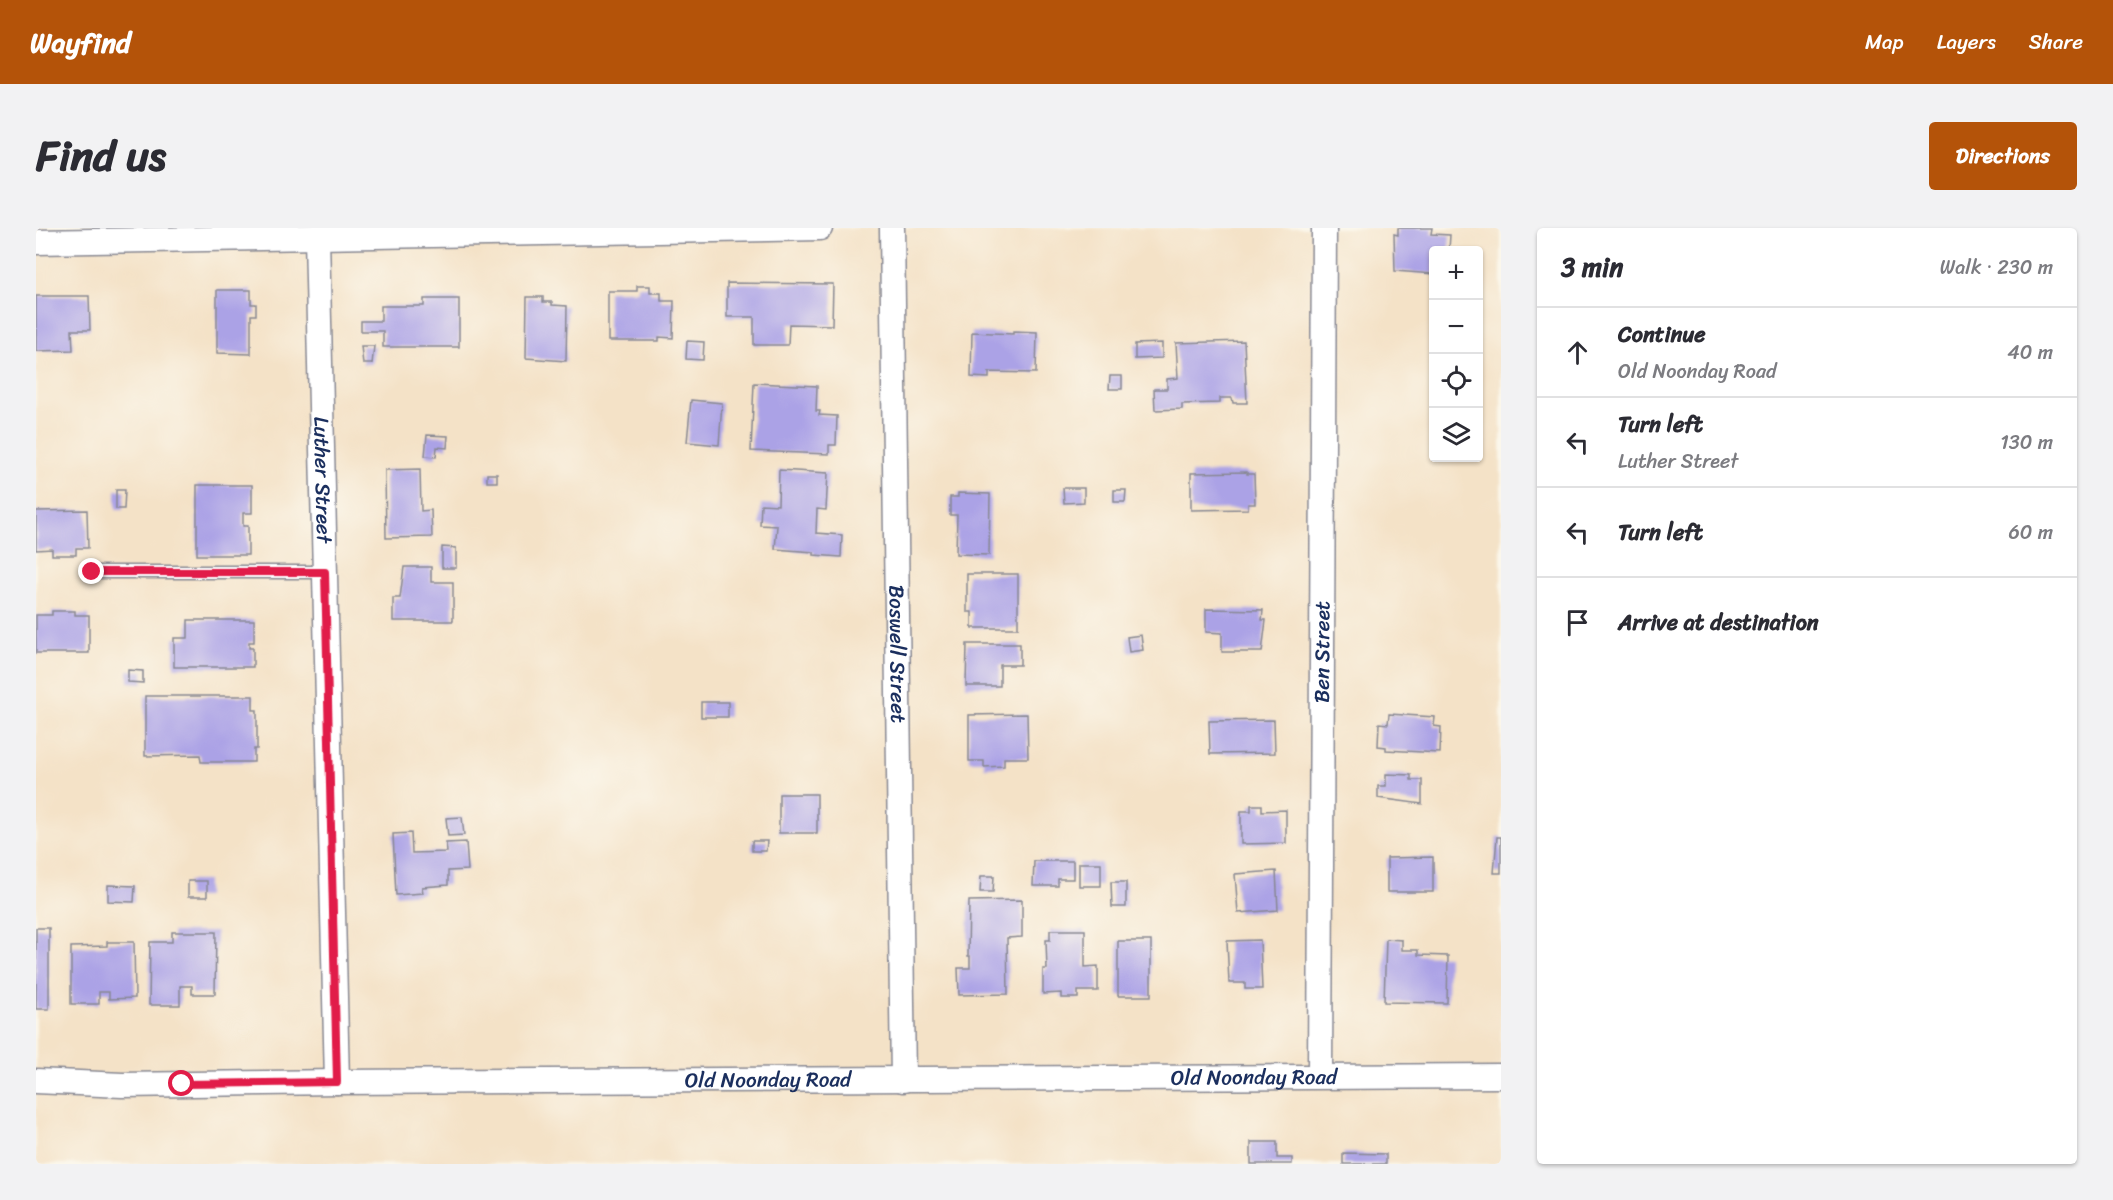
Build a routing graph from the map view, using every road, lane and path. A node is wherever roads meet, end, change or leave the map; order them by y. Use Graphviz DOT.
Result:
graph roads {
  1 [pos="820,228"];
  2 [pos="892,228"];
  3 [pos="1324,228"];
  4 [pos="460,231"];
  5 [pos="317,237"];
  6 [pos="36,242"];
  7 [pos="92,572"];
  8 [pos="325,572"];
  9 [pos="1320,1076"];
  10 [pos="1501,1076"];
  11 [pos="903,1080"];
  12 [pos="36,1081"];
  13 [pos="337,1082"];
  1 -- 4 [label="street"];
  2 -- 11 [label="street, Boswell Street"];
  3 -- 9 [label="street, Ben Street"];
  4 -- 5 [label="street"];
  5 -- 6 [label="street"];
  5 -- 8 [label="street, Luther Street"];
  7 -- 8 [label="lane"];
  8 -- 13 [label="street, Luther Street"];
  9 -- 10 [label="street, Old Noonday Road"];
  9 -- 11 [label="street, Old Noonday Road"];
  11 -- 13 [label="street, Old Noonday Road"];
  12 -- 13 [label="street, Old Noonday Road"];
}
